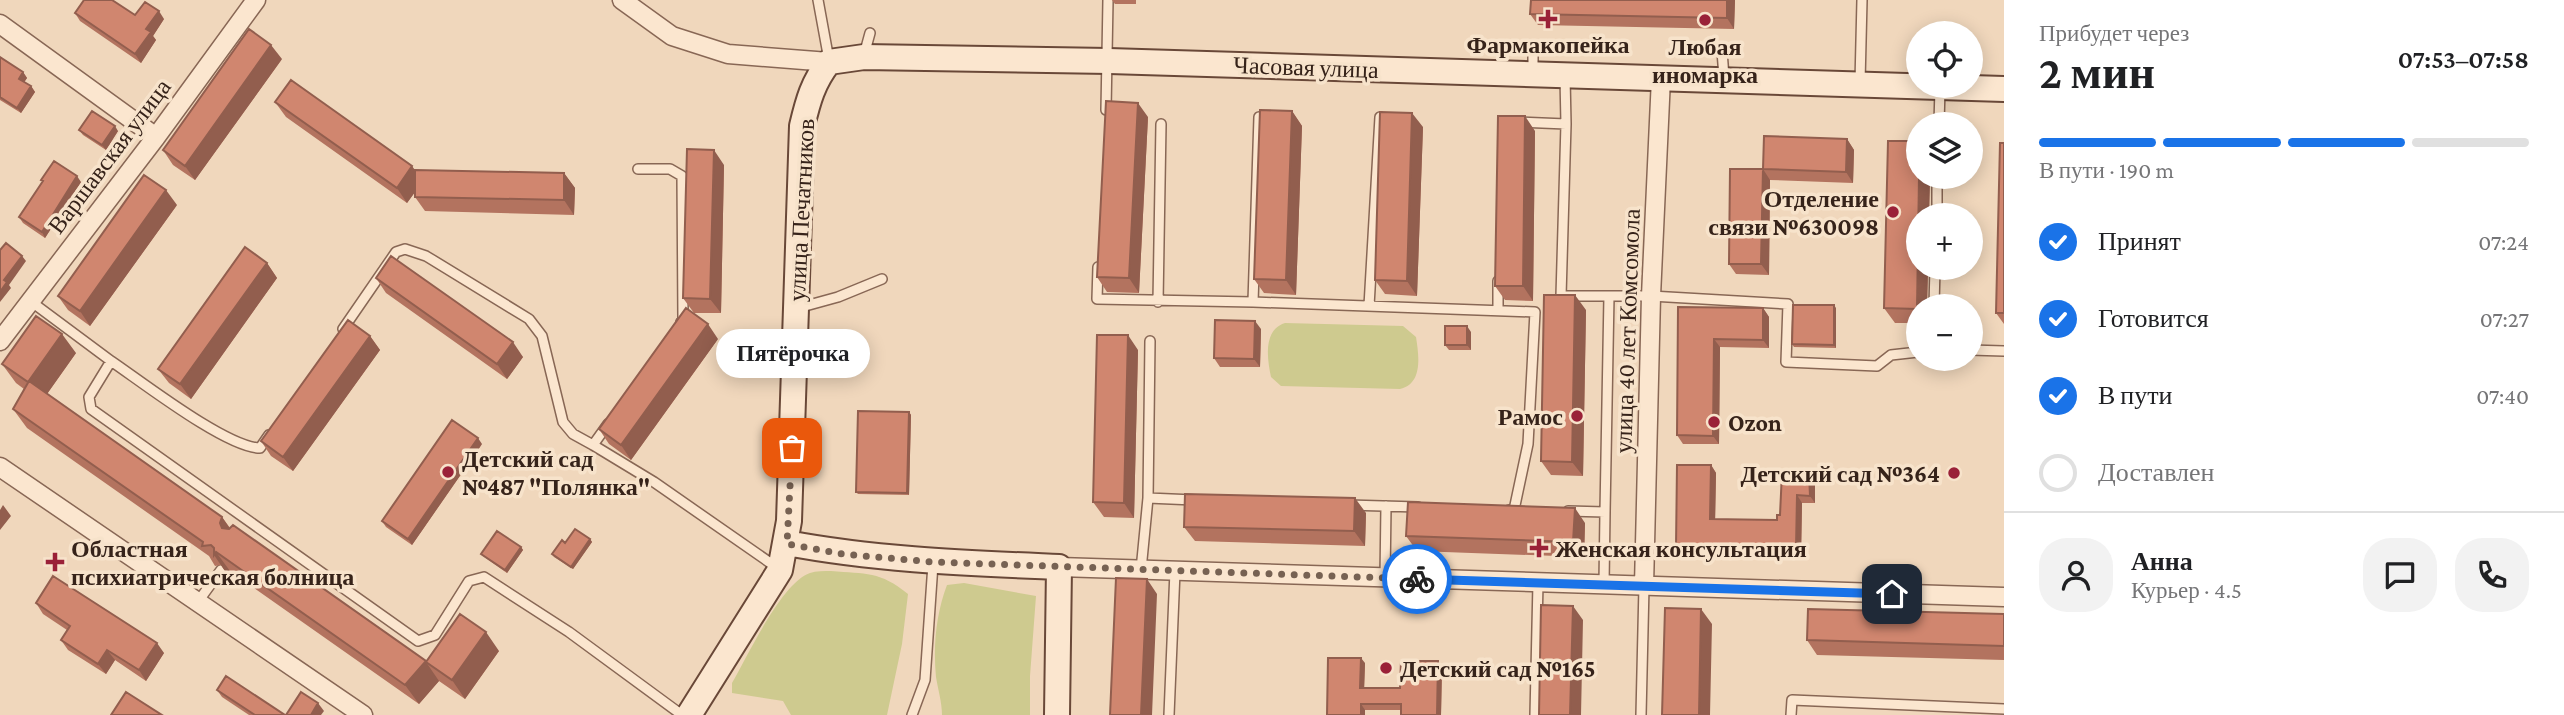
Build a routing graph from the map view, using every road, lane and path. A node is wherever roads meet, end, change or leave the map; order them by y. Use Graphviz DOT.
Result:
graph roads {
  1 [pos="256,0"];
  2 [pos="622,0"];
  3 [pos="818,0"];
  4 [pos="1108,0"];
  5 [pos="1862,0"];
  6 [pos="0,24"];
  7 [pos="1533,48"];
  8 [pos="1722,51"];
  9 [pos="1109,61"];
  10 [pos="829,62"];
  11 [pos="1533,74"];
  12 [pos="1565,75"];
  13 [pos="1661,78"];
  14 [pos="1725,80"];
  15 [pos="1860,84"];
  16 [pos="1906,86"];
  17 [pos="1983,88"];
  18 [pos="2004,89"];
  19 [pos="1259,117"];
  20 [pos="1380,117"];
  21 [pos="1514,122"];
  22 [pos="1161,124"];
  23 [pos="1566,124"];
  24 [pos="1105,127"];
  25 [pos="156,136"];
  26 [pos="638,169"];
  27 [pos="1099,260"];
  28 [pos="1499,270"];
  29 [pos="882,279"];
  30 [pos="1609,296"];
  31 [pos="1651,296"];
  32 [pos="29,300"];
  33 [pos="1158,302"];
  34 [pos="1253,302"];
  35 [pos="1369,306"];
  36 [pos="796,308"];
  37 [pos="1498,310"];
  38 [pos="676,330"];
  39 [pos="339,334"];
  40 [pos="0,341"];
  41 [pos="1150,341"];
  42 [pos="1983,350"];
  43 [pos="2004,351"];
  44 [pos="1906,353"];
  45 [pos="111,361"];
  46 [pos="616,413"];
  47 [pos="275,425"];
  48 [pos="593,445"];
  49 [pos="0,467"];
  50 [pos="1148,498"];
  51 [pos="1201,500"];
  52 [pos="1333,504"];
  53 [pos="1386,506"];
  54 [pos="1433,508"];
  55 [pos="1501,509"];
  56 [pos="1514,510"];
  57 [pos="1527,510"];
  58 [pos="1553,511"];
  59 [pos="1605,512"];
  60 [pos="251,523"];
  61 [pos="246,533"];
  62 [pos="787,544"];
  63 [pos="933,562"];
  64 [pos="1059,567"];
  65 [pos="221,570"];
  66 [pos="780,570"];
  67 [pos="1142,570"];
  68 [pos="1175,571"];
  69 [pos="1385,578"];
  70 [pos="1538,583"];
  71 [pos="1604,584"];
  72 [pos="1644,586"];
  73 [pos="2004,597"];
  74 [pos="197,603"];
  75 [pos="2004,709"];
  76 [pos="363,715"];
  77 [pos="682,715"];
  78 [pos="690,715"];
  79 [pos="912,715"];
  80 [pos="1057,715"];
  81 [pos="1169,715"];
  82 [pos="1535,715"];
  83 [pos="1642,715"];
  84 [pos="1791,715"];
  1 -- 25 [label="street, Варшавская улица"];
  2 -- 10 [label="street, Часовая улица"];
  3 -- 10 [label="lane"];
  4 -- 9 [label="lane"];
  5 -- 15 [label="lane"];
  6 -- 25 [label="street"];
  7 -- 11 [label="lane"];
  8 -- 14 [label="lane"];
  9 -- 10 [label="main road, Часовая улица"];
  9 -- 11 [label="main road, Часовая улица"];
  9 -- 24 [label="lane"];
  10 -- 36 [label="main road, улица Печатников"];
  11 -- 12 [label="main road, Часовая улица"];
  12 -- 13 [label="main road, Часовая улица"];
  12 -- 23 [label="lane"];
  13 -- 14 [label="main road, Часовая улица"];
  13 -- 31 [label="street, улица 40 лет Комсомола"];
  14 -- 15 [label="main road, Часовая улица"];
  15 -- 16 [label="main road, Часовая улица"];
  17 -- 18 [label="main road, Часовая улица"];
  19 -- 34 [label="lane"];
  20 -- 35 [label="lane"];
  21 -- 23 [label="lane"];
  22 -- 33 [label="lane"];
  23 -- 30 [label="lane"];
  25 -- 32 [label="street, Варшавская улица"];
  26 -- 38 [label="lane"];
  27 -- 33 [label="lane"];
  28 -- 37 [label="lane"];
  29 -- 36 [label="lane"];
  30 -- 31 [label="lane"];
  30 -- 59 [label="lane"];
  31 -- 44 [label="lane"];
  31 -- 72 [label="street, улица 40 лет Комсомола"];
  32 -- 40 [label="street, Варшавская улица"];
  32 -- 45 [label="lane"];
  33 -- 34 [label="lane"];
  34 -- 35 [label="lane"];
  35 -- 37 [label="lane"];
  36 -- 62 [label="main road, улица Печатников"];
  37 -- 56 [label="lane"];
  39 -- 48 [label="lane"];
  41 -- 50 [label="lane"];
  42 -- 43 [label="lane"];
  45 -- 47 [label="lane"];
  45 -- 60 [label="lane"];
  46 -- 48 [label="lane"];
  48 -- 66 [label="lane"];
  49 -- 74 [label="street"];
  50 -- 51 [label="lane"];
  50 -- 67 [label="lane"];
  52 -- 53 [label="lane"];
  53 -- 54 [label="lane"];
  53 -- 69 [label="lane"];
  55 -- 56 [label="lane"];
  56 -- 57 [label="lane"];
  58 -- 59 [label="lane"];
  59 -- 71 [label="lane"];
  60 -- 61 [label="lane"];
  60 -- 77 [label="lane"];
  62 -- 63 [label="main road"];
  62 -- 66 [label="main road, улица Печатников"];
  63 -- 64 [label="main road"];
  63 -- 79 [label="lane"];
  64 -- 67 [label="street"];
  64 -- 80 [label="main road"];
  65 -- 74 [label="lane"];
  66 -- 78 [label="main road, улица Печатников"];
  67 -- 68 [label="street"];
  68 -- 69 [label="street"];
  68 -- 81 [label="lane"];
  69 -- 70 [label="street"];
  70 -- 71 [label="street"];
  70 -- 82 [label="lane"];
  71 -- 72 [label="street"];
  72 -- 73 [label="street"];
  72 -- 83 [label="lane"];
  74 -- 76 [label="street"];
  75 -- 84 [label="lane"];
}
